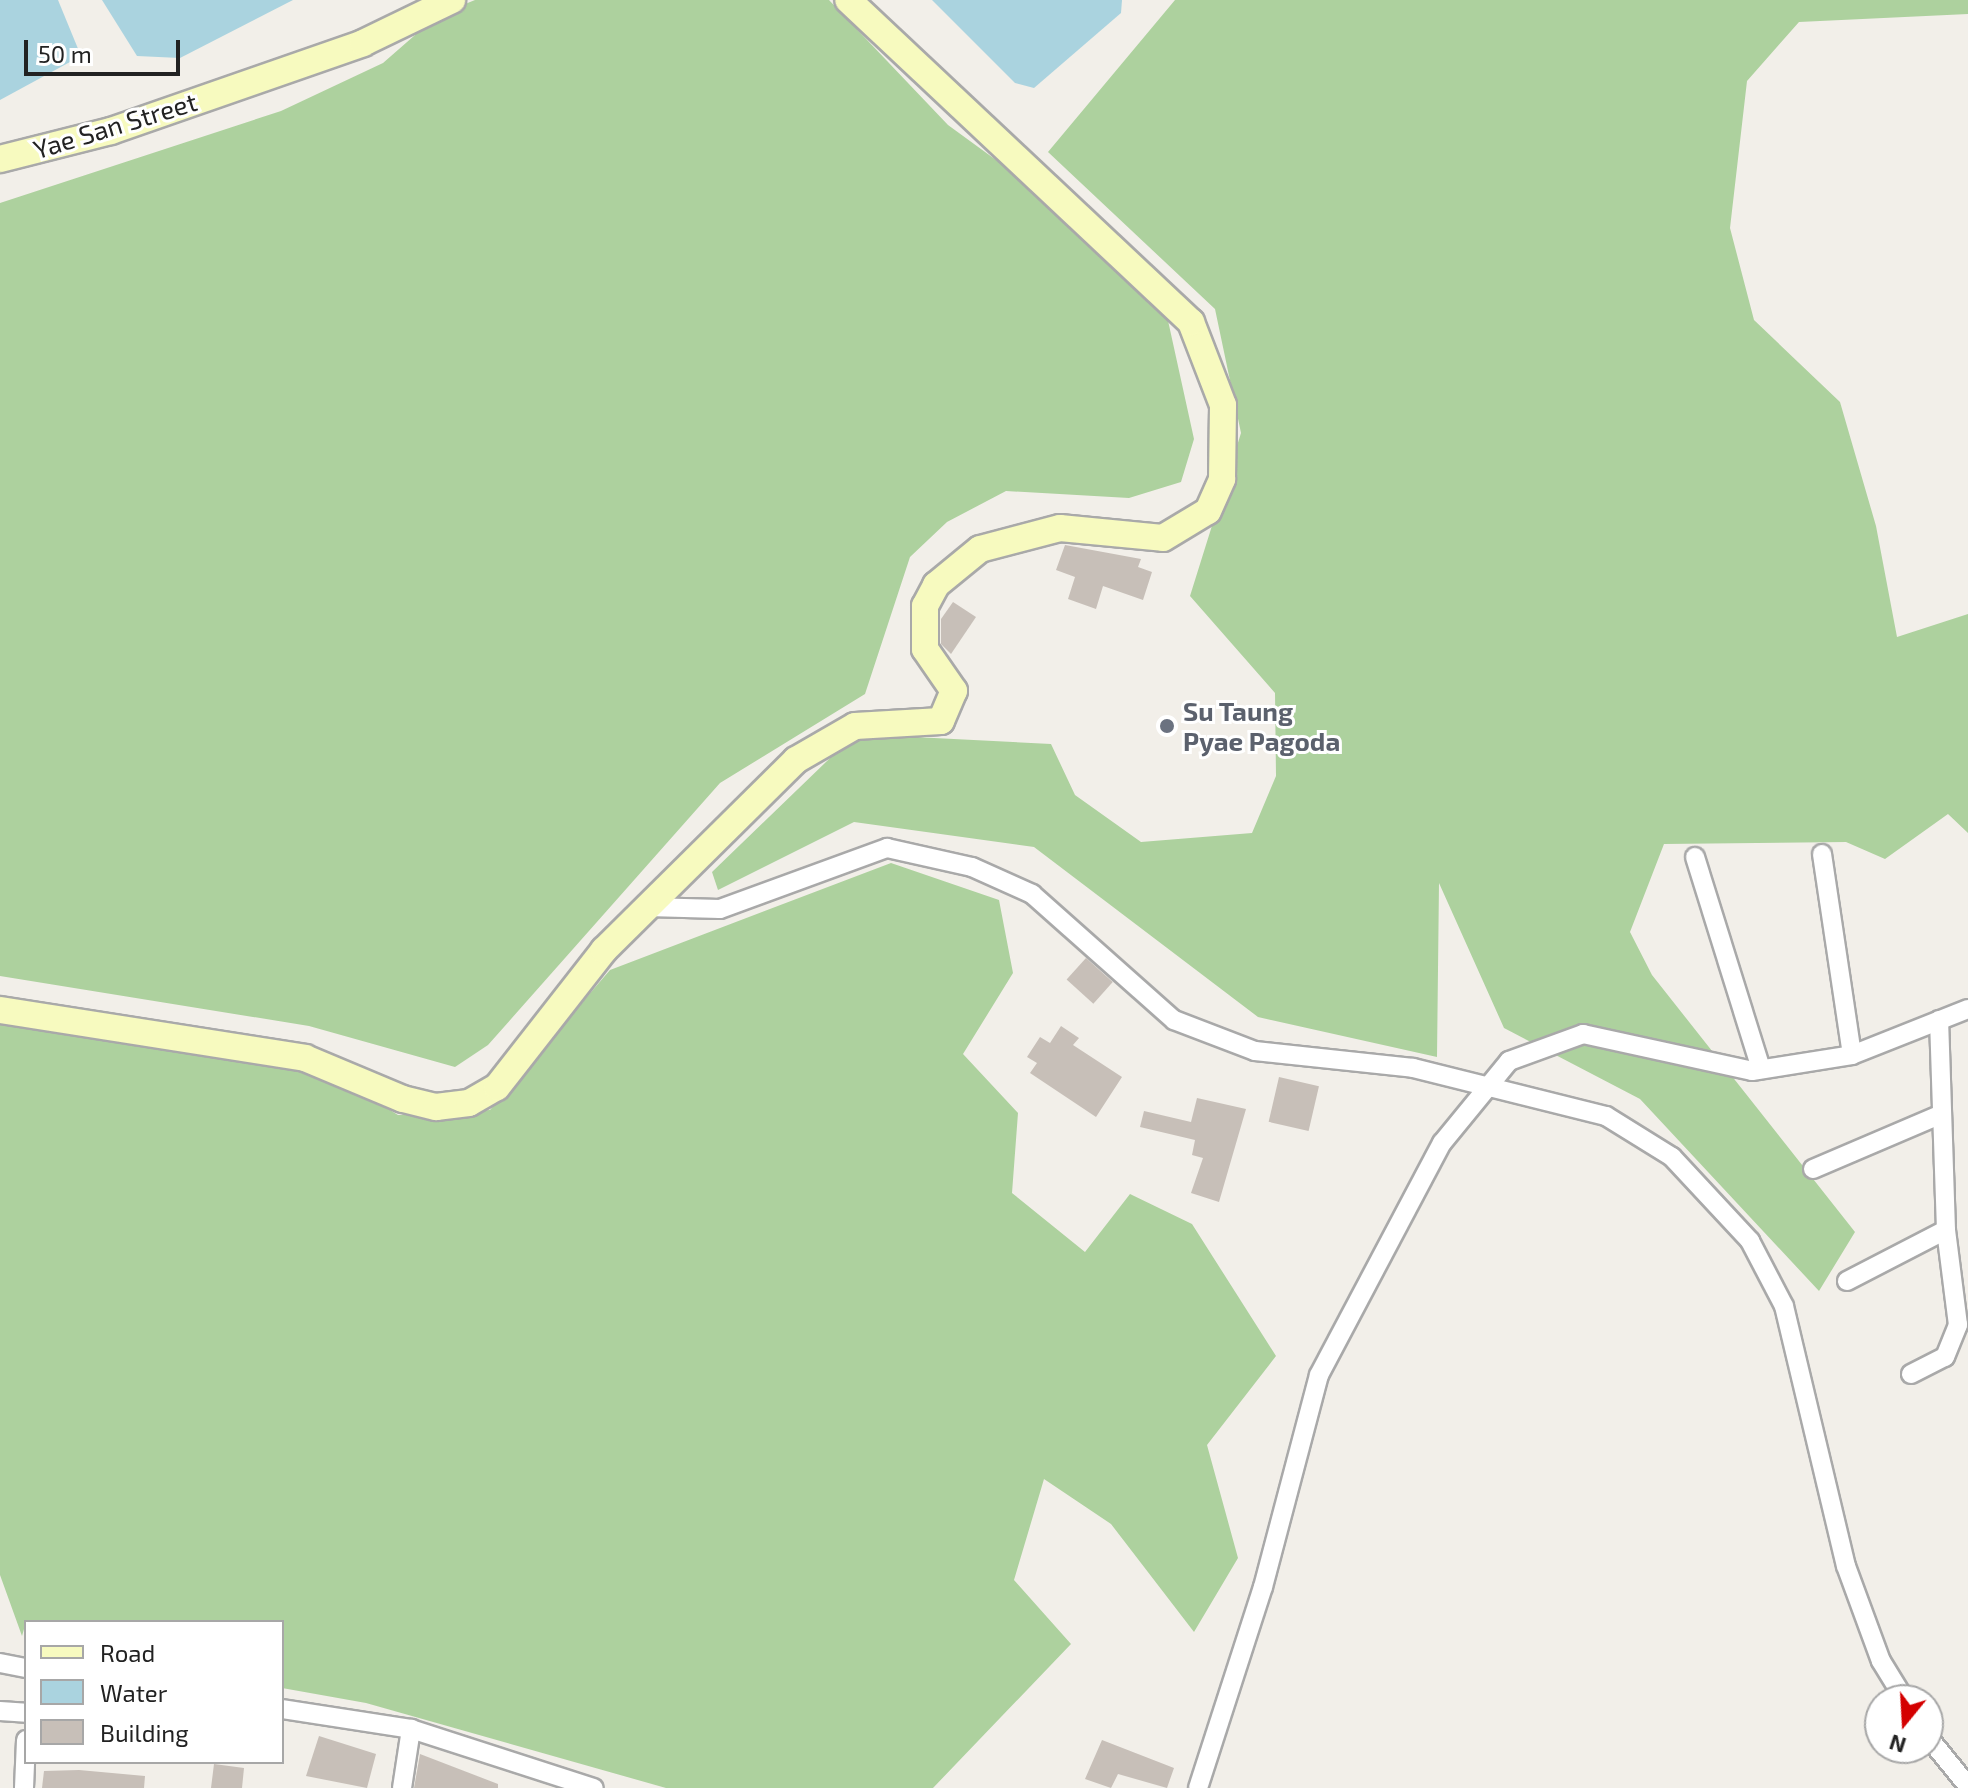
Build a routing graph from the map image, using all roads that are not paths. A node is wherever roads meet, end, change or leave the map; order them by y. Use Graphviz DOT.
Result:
graph roads {
  1 [pos="452,0"];
  2 [pos="848,0"];
  3 [pos="0,159"];
  4 [pos="1822,854"];
  5 [pos="1695,857"];
  6 [pos="648,907"];
  7 [pos="1968,1009"];
  8 [pos="0,1010"];
  9 [pos="1939,1020"];
  10 [pos="1852,1055"];
  11 [pos="1761,1069"];
  12 [pos="1489,1086"];
  13 [pos="1942,1114"];
  14 [pos="1813,1169"];
  15 [pos="1946,1230"];
  16 [pos="1847,1281"];
  17 [pos="1911,1374"];
  18 [pos="0,1663"];
  19 [pos="24,1668"];
  20 [pos="1895,1684"];
  21 [pos="284,1709"];
  22 [pos="0,1711"];
  23 [pos="24,1713"];
  24 [pos="411,1729"];
  25 [pos="1944,1757"];
  26 [pos="25,1764"];
  27 [pos="1968,1786"];
  28 [pos="24,1788"];
  29 [pos="402,1788"];
  30 [pos="594,1788"];
  31 [pos="1198,1788"];
  1 -- 3 [label="main road, Yae San Street"];
  2 -- 6 [label="main road"];
  4 -- 10 [label="street"];
  5 -- 11 [label="street"];
  6 -- 8 [label="main road"];
  6 -- 12 [label="street"];
  7 -- 9 [label="street"];
  9 -- 10 [label="street"];
  9 -- 13 [label="street"];
  10 -- 11 [label="street"];
  11 -- 12 [label="street"];
  12 -- 20 [label="street"];
  12 -- 31 [label="street"];
  13 -- 14 [label="street"];
  13 -- 15 [label="street"];
  15 -- 16 [label="street"];
  15 -- 17 [label="street"];
  18 -- 19 [label="street"];
  21 -- 24 [label="street"];
  22 -- 23 [label="street"];
  24 -- 29 [label="street"];
  24 -- 30 [label="street"];
  25 -- 27 [label="street"];
  26 -- 28 [label="street"];
}
